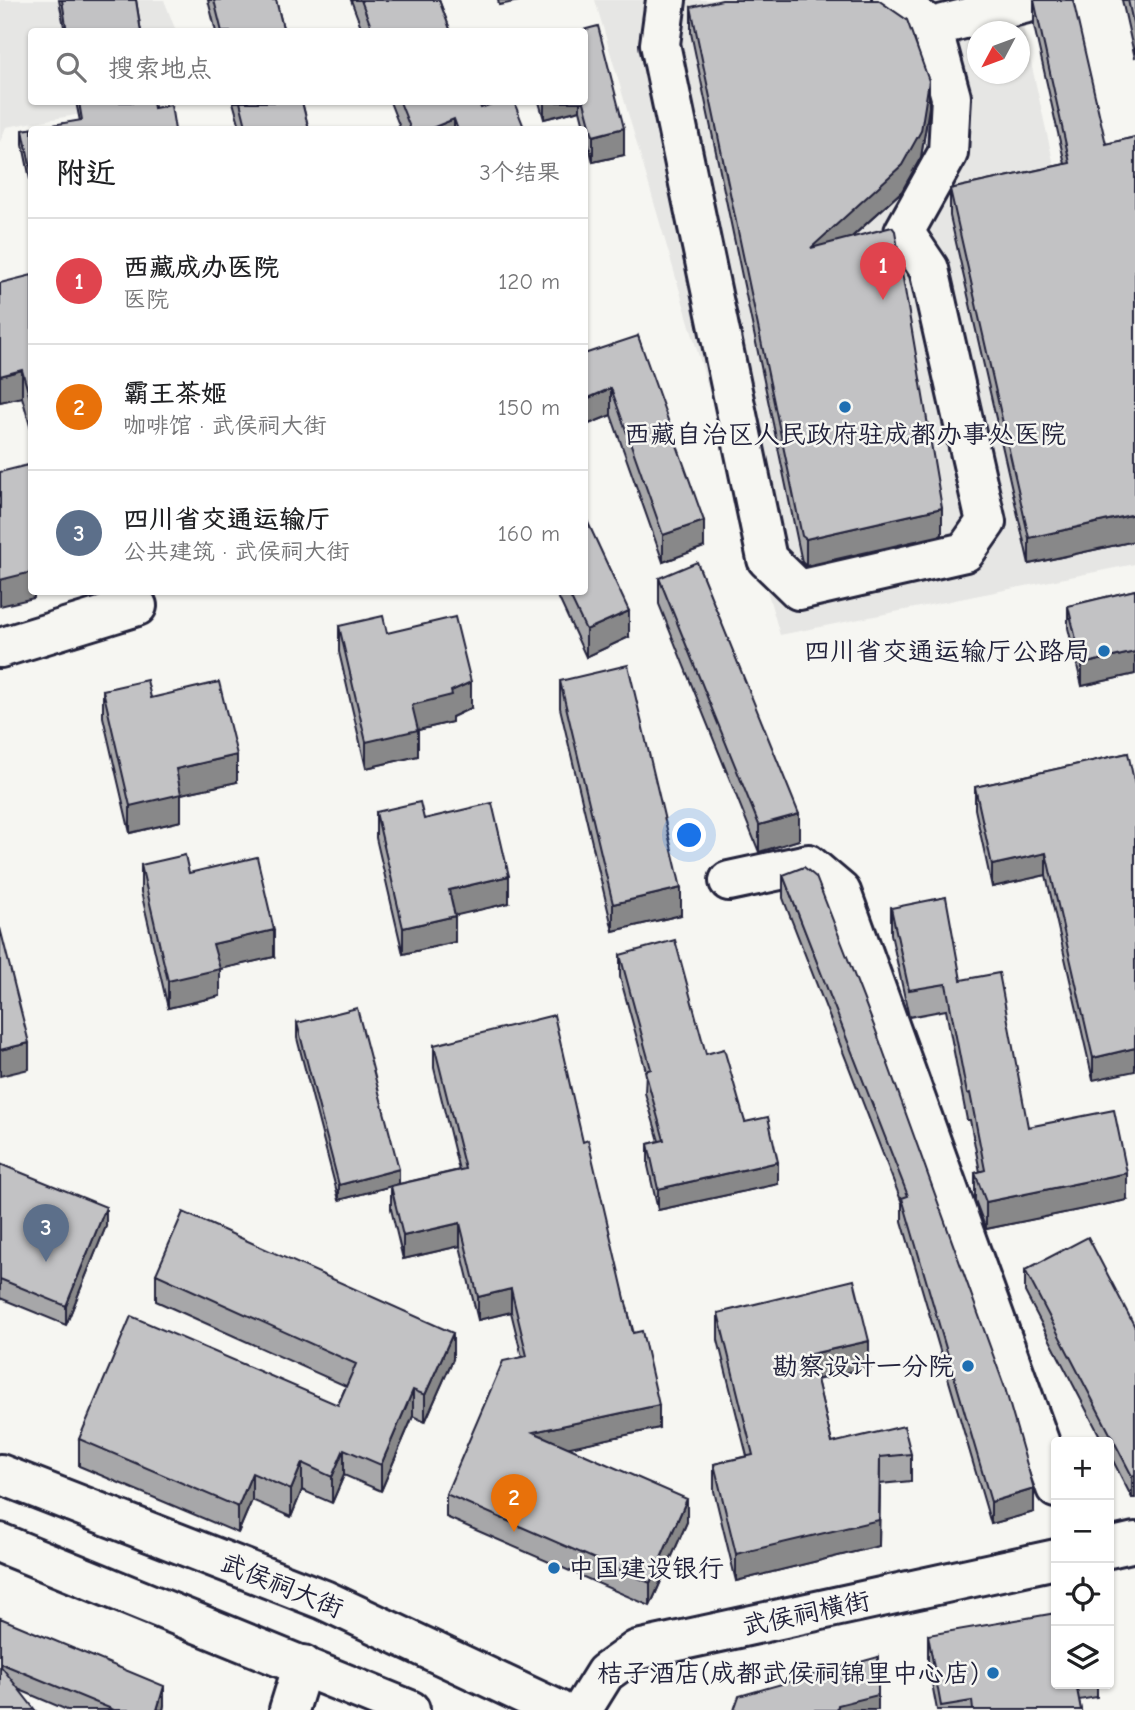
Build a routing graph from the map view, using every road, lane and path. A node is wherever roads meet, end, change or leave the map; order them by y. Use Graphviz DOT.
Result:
graph roads {
  1 [pos="666,0"];
  2 [pos="892,0"];
  3 [pos="1039,0"];
  4 [pos="932,27"];
  5 [pos="137,606"];
  6 [pos="0,648"];
  7 [pos="729,881"];
  8 [pos="1051,1474"];
  9 [pos="0,1475"];
  10 [pos="1135,1542"];
  11 [pos="0,1544"];
  12 [pos="1114,1547"];
  13 [pos="1051,1560"];
  14 [pos="303,1665"];
  15 [pos="289,1710"];
  16 [pos="410,1710"];
  17 [pos="558,1710"];
  18 [pos="582,1710"];
  1 -- 4 [label="street"];
  2 -- 4 [label="street"];
  3 -- 4 [label="street"];
  5 -- 6 [label="street"];
  7 -- 8 [label="street"];
  9 -- 17 [label="street, 武侯祠大街"];
  10 -- 12 [label="street"];
  11 -- 14 [label="street"];
  13 -- 18 [label="street, 武侯祠横街"];
  14 -- 15 [label="street"];
  14 -- 16 [label="street"];
}
